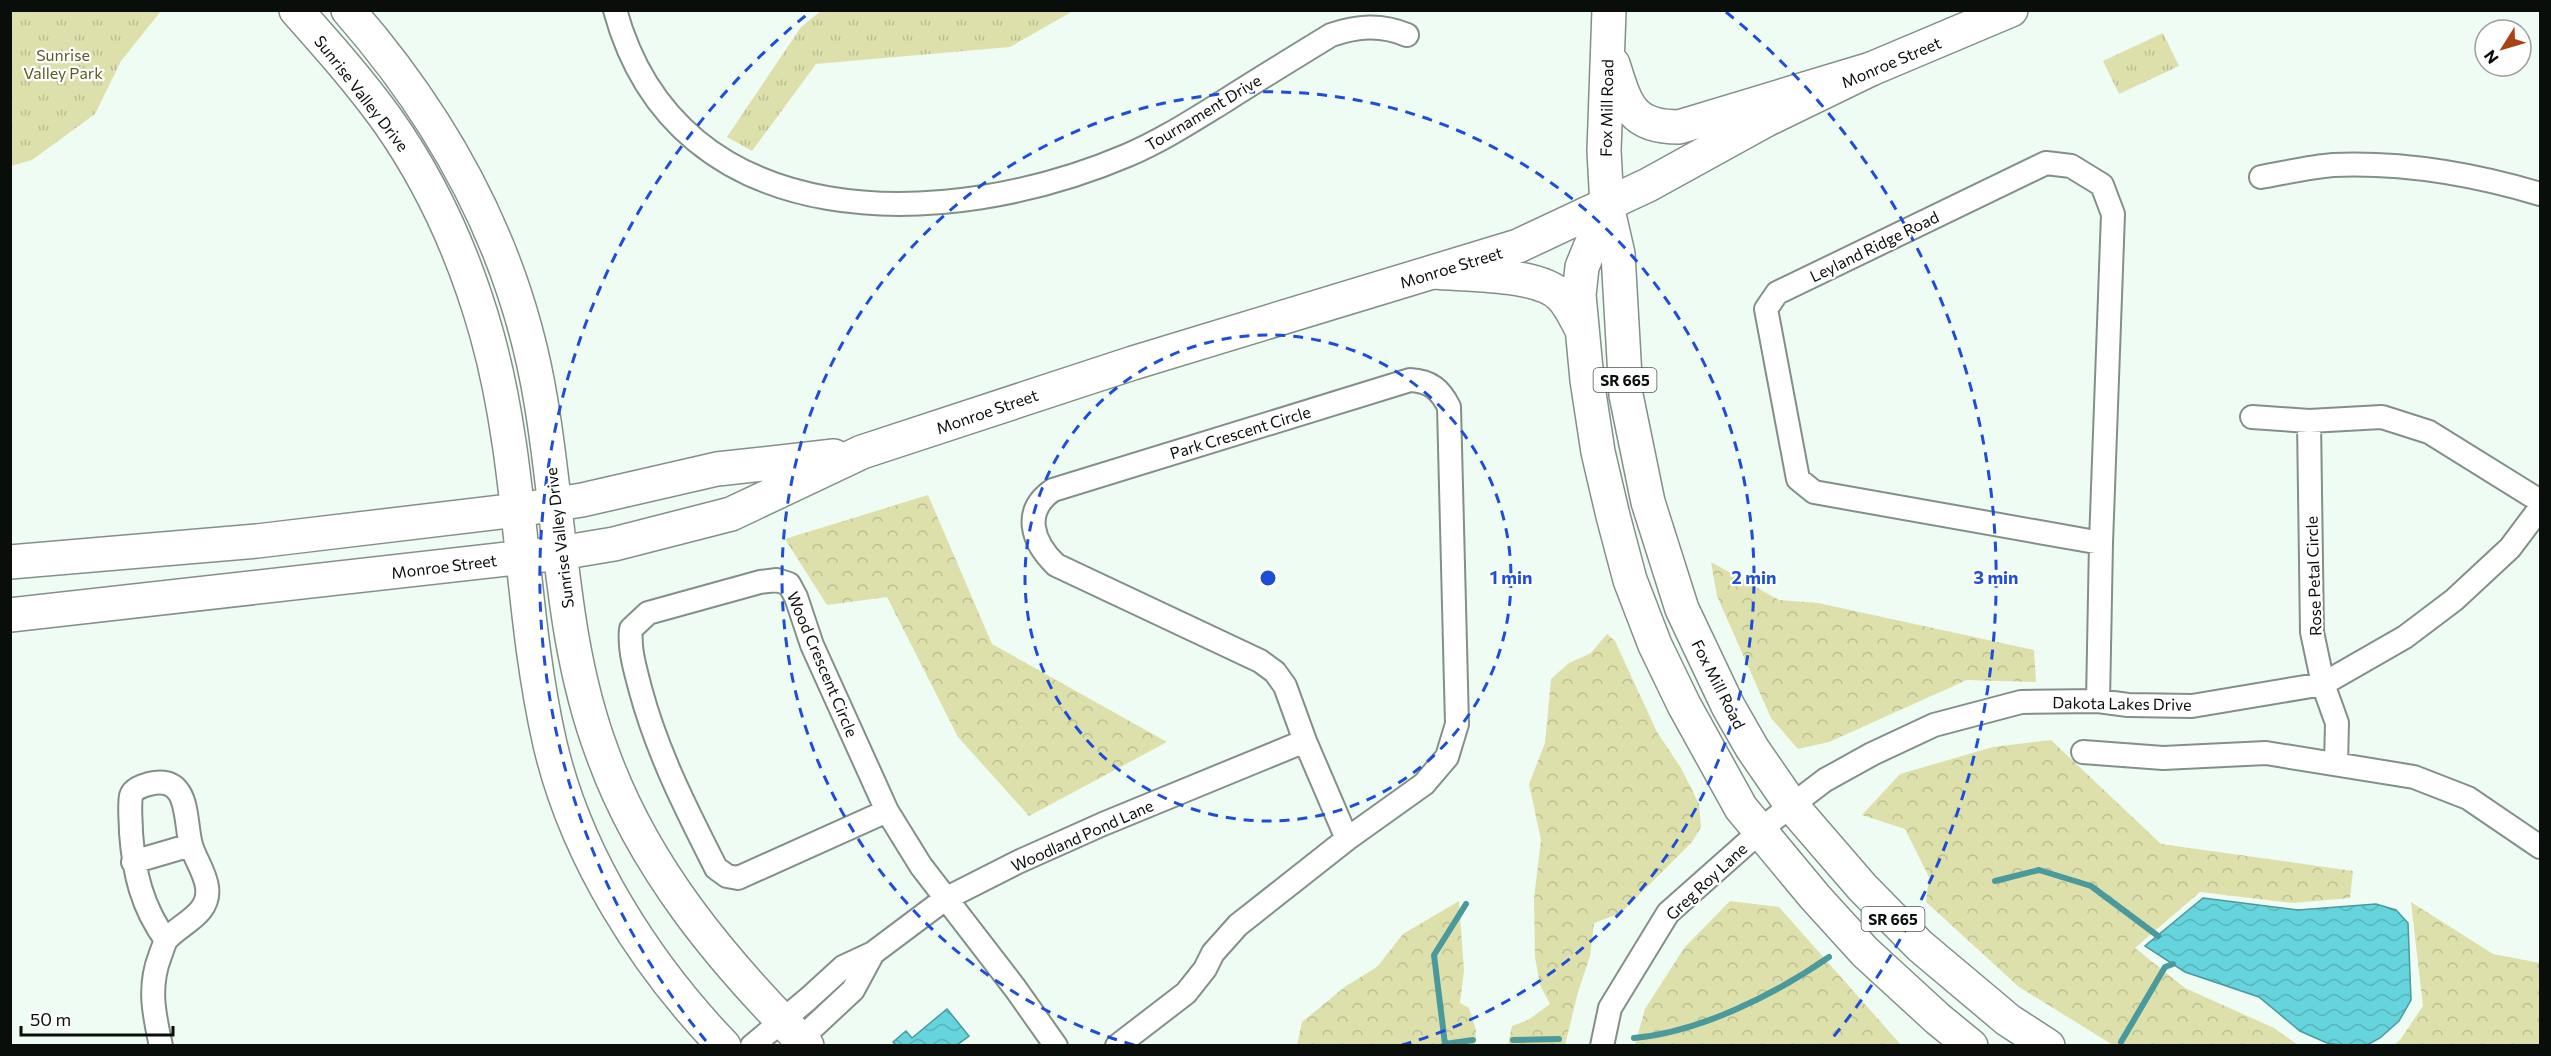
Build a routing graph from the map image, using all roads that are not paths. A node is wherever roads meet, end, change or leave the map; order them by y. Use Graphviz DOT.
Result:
graph roads {
  1 [pos="296,10"];
  2 [pos="348,10"];
  3 [pos="615,10"];
  4 [pos="1609,10"];
  5 [pos="2011,10"];
  6 [pos="1407,35"];
  7 [pos="1608,46"];
  8 [pos="1872,69"];
  9 [pos="2261,177"];
  10 [pos="2541,195"];
  11 [pos="1607,206"];
  12 [pos="1434,272"];
  13 [pos="1583,334"];
  14 [pos="2252,417"];
  15 [pos="2309,421"];
  16 [pos="862,452"];
  17 [pos="2541,501"];
  18 [pos="554,505"];
  19 [pos="2541,508"];
  20 [pos="518,510"];
  21 [pos="2100,543"];
  22 [pos="560,553"];
  23 [pos="523,557"];
  24 [pos="10,562"];
  25 [pos="10,615"];
  26 [pos="2323,684"];
  27 [pos="2098,701"];
  28 [pos="1305,741"];
  29 [pos="2082,753"];
  30 [pos="2337,764"];
  31 [pos="886,811"];
  32 [pos="1776,819"];
  33 [pos="1347,839"];
  34 [pos="191,845"];
  35 [pos="2541,847"];
  36 [pos="133,862"];
  37 [pos="945,899"];
  38 [pos="166,940"];
  39 [pos="796,1038"];
  40 [pos="161,1046"];
  41 [pos="724,1046"];
  42 [pos="752,1046"];
  43 [pos="1056,1046"];
  44 [pos="1117,1046"];
  45 [pos="1602,1046"];
  46 [pos="1971,1046"];
  47 [pos="2048,1046"];
  1 -- 20 [label="main road, Sunrise Valley Drive"];
  2 -- 18 [label="main road, Sunrise Valley Drive"];
  3 -- 6 [label="street, Tournament Drive"];
  4 -- 7 [label="main road, Fox Mill Road / SR 665"];
  5 -- 8 [label="main road, Monroe Street"];
  7 -- 8 [label="main road"];
  7 -- 11 [label="main road, Fox Mill Road / SR 665"];
  8 -- 11 [label="main road, Monroe Street"];
  9 -- 10 [label="street"];
  11 -- 12 [label="main road, Monroe Street"];
  11 -- 13 [label="main road, Fox Mill Road / SR 665"];
  11 -- 32 [label="main road, Fox Mill Road / SR 665"];
  12 -- 13 [label="main road"];
  12 -- 16 [label="main road, Monroe Street"];
  13 -- 32 [label="main road, Fox Mill Road / SR 665"];
  14 -- 15 [label="street"];
  15 -- 17 [label="street"];
  15 -- 26 [label="street, Rose Petal Circle"];
  16 -- 18 [label="main road, Monroe Street"];
  16 -- 22 [label="main road, Monroe Street"];
  18 -- 20 [label="main road, Monroe Street"];
  18 -- 22 [label="main road, Sunrise Valley Drive"];
  19 -- 26 [label="street, Dakota Lakes Drive"];
  20 -- 23 [label="main road, Sunrise Valley Drive"];
  20 -- 24 [label="main road, Monroe Street"];
  21 -- 21 [label="street, Leyland Ridge Road"];
  21 -- 27 [label="street, Leyland Ridge Road"];
  22 -- 23 [label="main road, Monroe Street"];
  22 -- 39 [label="main road, Sunrise Valley Drive"];
  23 -- 25 [label="main road, Monroe Street"];
  23 -- 41 [label="main road, Sunrise Valley Drive"];
  26 -- 27 [label="street, Dakota Lakes Drive"];
  26 -- 30 [label="street, Rose Petal Circle"];
  27 -- 32 [label="street, Dakota Lakes Drive"];
  28 -- 33 [label="street, Park Crescent Circle"];
  28 -- 33 [label="street, Park Crescent Circle"];
  28 -- 37 [label="street, Woodland Pond Lane"];
  29 -- 30 [label="street"];
  30 -- 35 [label="street"];
  31 -- 31 [label="street, Wood Crescent Circle"];
  31 -- 37 [label="street, Wood Crescent Circle"];
  32 -- 45 [label="street, Greg Roy Lane"];
  32 -- 46 [label="main road, Fox Mill Road / SR 665"];
  32 -- 47 [label="main road, Fox Mill Road / SR 665"];
  33 -- 44 [label="street, Park Crescent Circle"];
  34 -- 36 [label="street"];
  34 -- 36 [label="street"];
  34 -- 38 [label="street"];
  36 -- 38 [label="street"];
  37 -- 39 [label="street, Woodland Pond Lane"];
  37 -- 43 [label="street"];
  38 -- 40 [label="street"];
  39 -- 42 [label="street, Woodland Pond Lane"];
}
